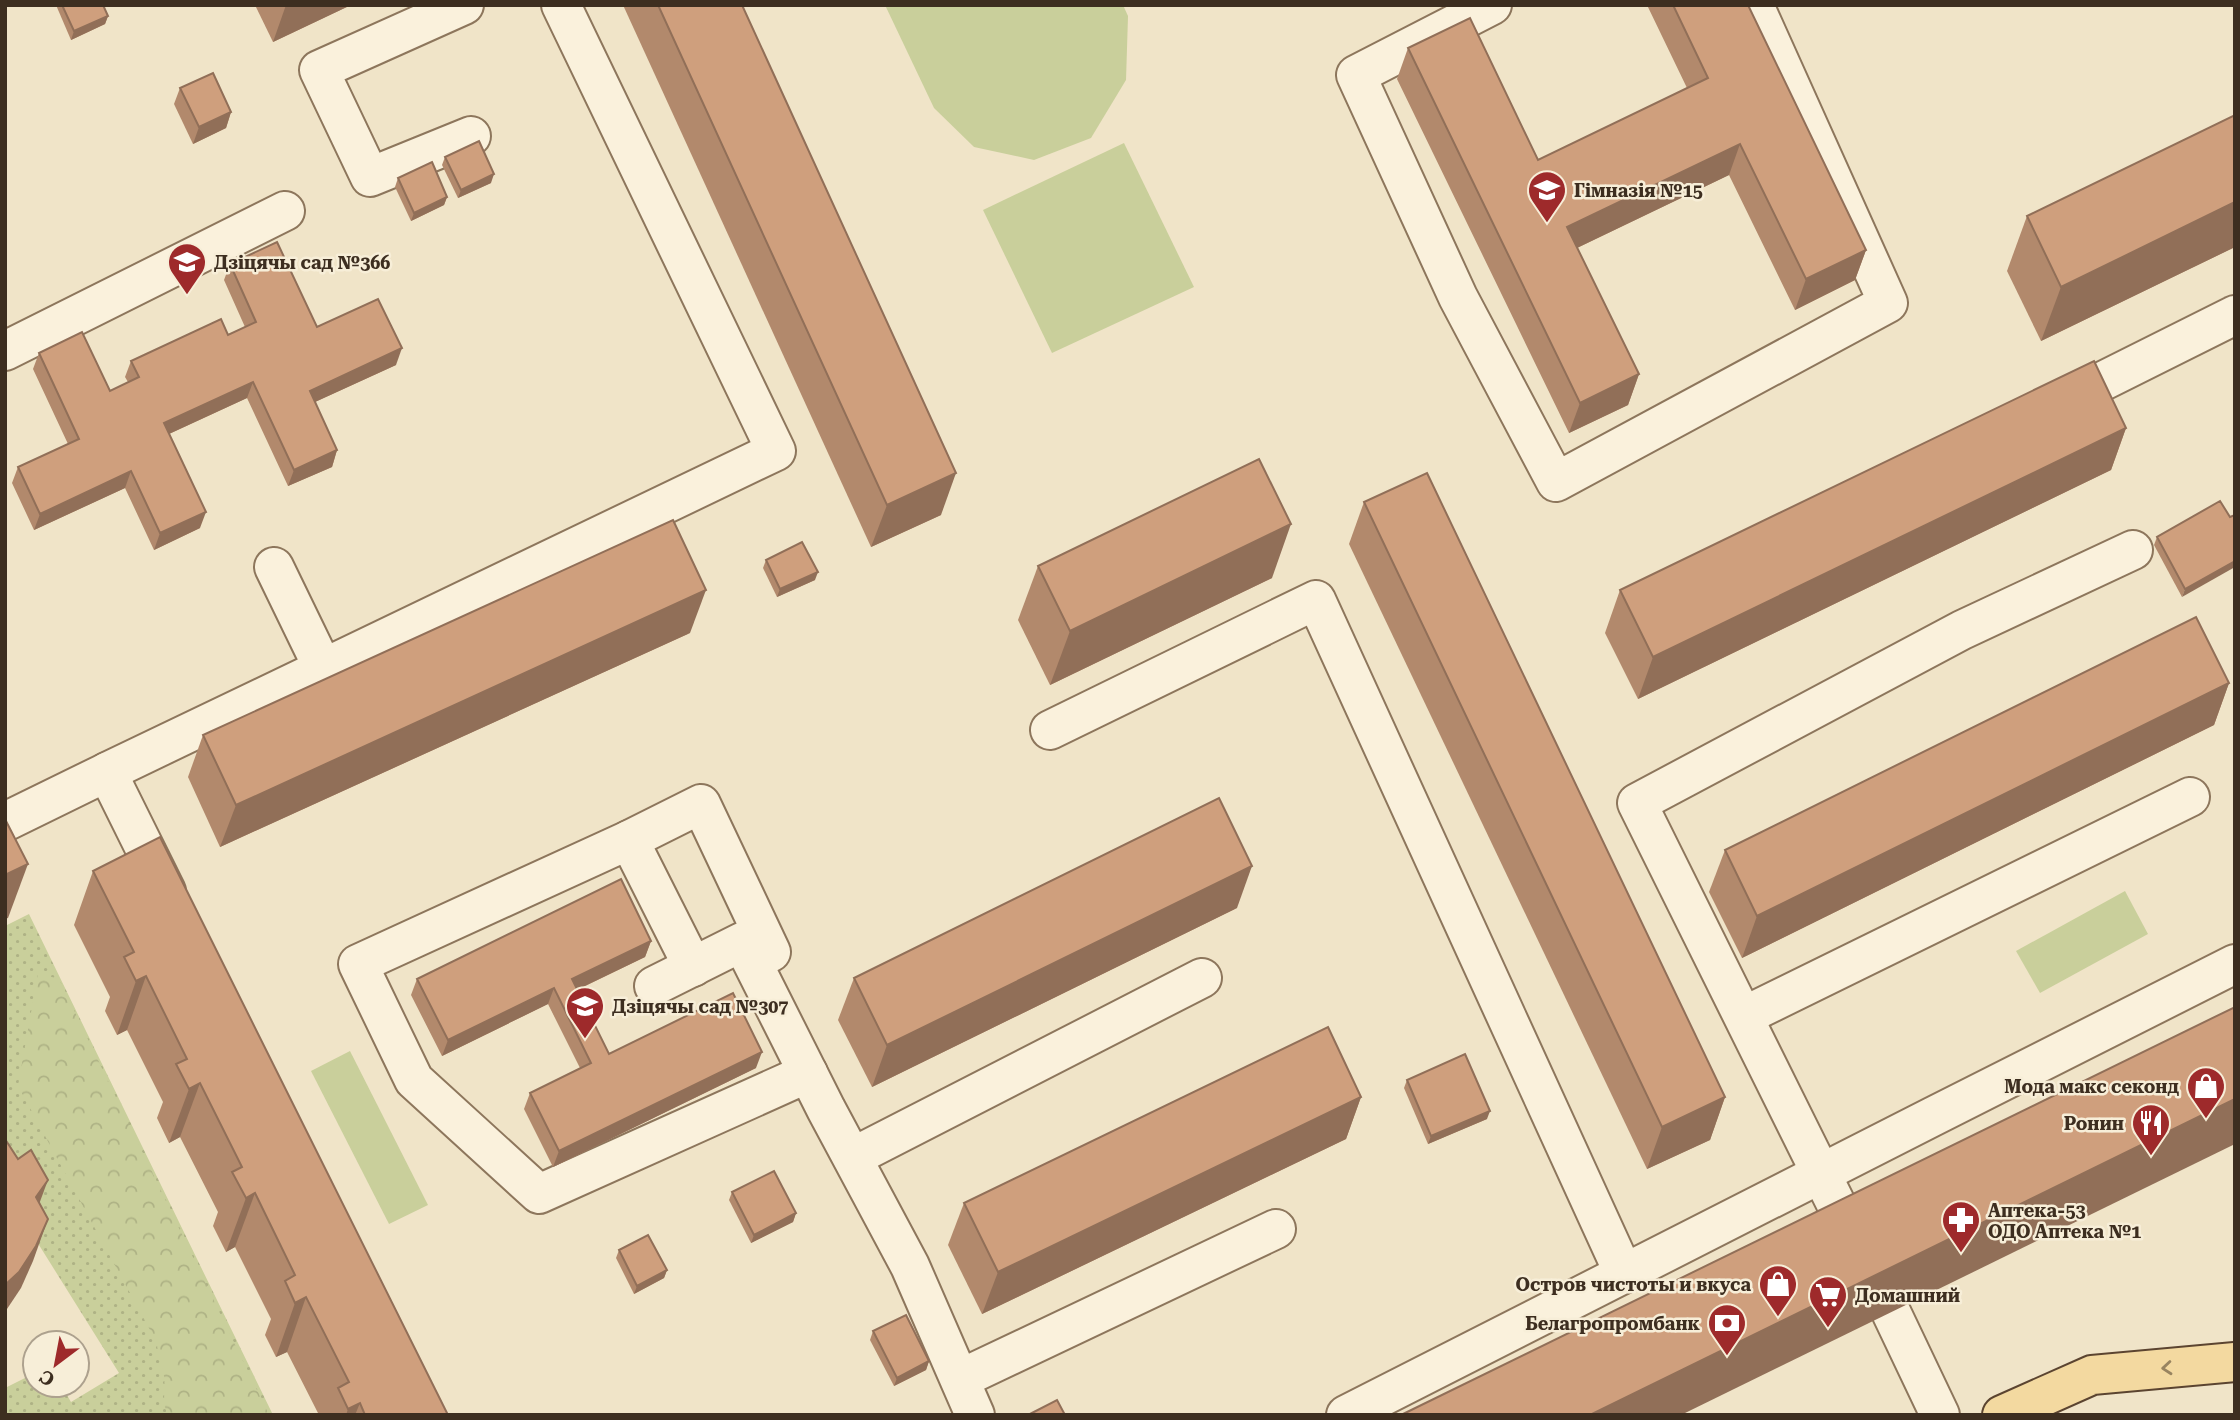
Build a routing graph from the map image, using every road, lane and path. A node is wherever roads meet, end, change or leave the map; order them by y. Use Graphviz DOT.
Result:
graph roads {
  1 [pos="464,5"];
  2 [pos="561,5"];
  3 [pos="1492,5"];
  4 [pos="1754,5"];
  5 [pos="471,136"];
  6 [pos="285,211"];
  7 [pos="2235,315"];
  8 [pos="5,351"];
  9 [pos="2091,387"];
  10 [pos="2133,550"];
  11 [pos="274,567"];
  12 [pos="323,668"];
  13 [pos="1050,730"];
  14 [pos="107,772"];
  15 [pos="2190,797"];
  16 [pos="5,822"];
  17 [pos="629,840"];
  18 [pos="179,918"];
  19 [pos="753,961"];
  20 [pos="2235,964"];
  21 [pos="693,967"];
  22 [pos="1202,978"];
  23 [pos="654,986"];
  24 [pos="1744,1016"];
  25 [pos="808,1073"];
  26 [pos="853,1157"];
  27 [pos="1821,1172"];
  28 [pos="1276,1230"];
  29 [pos="1853,1238"];
  30 [pos="1624,1275"];
  31 [pos="1891,1312"];
  32 [pos="2235,1362"];
  33 [pos="960,1379"];
  34 [pos="975,1415"];
  35 [pos="1346,1415"];
  36 [pos="1940,1415"];
  37 [pos="2002,1415"];
  1 -- 5 [label="lane"];
  2 -- 12 [label="lane"];
  3 -- 4 [label="lane"];
  6 -- 8 [label="lane"];
  7 -- 9 [label="lane"];
  10 -- 24 [label="lane"];
  11 -- 12 [label="lane"];
  12 -- 14 [label="lane"];
  13 -- 30 [label="lane"];
  14 -- 16 [label="lane"];
  14 -- 18 [label="lane"];
  15 -- 24 [label="lane"];
  17 -- 19 [label="lane"];
  17 -- 21 [label="lane"];
  17 -- 25 [label="lane"];
  19 -- 21 [label="lane"];
  19 -- 25 [label="lane"];
  20 -- 27 [label="lane"];
  21 -- 23 [label="lane"];
  22 -- 26 [label="lane"];
  24 -- 27 [label="lane"];
  25 -- 26 [label="lane"];
  26 -- 33 [label="lane"];
  27 -- 29 [label="lane"];
  27 -- 30 [label="lane"];
  28 -- 33 [label="lane"];
  30 -- 35 [label="lane"];
  31 -- 36 [label="lane"];
  32 -- 37 [label="main road, one-way"];
  33 -- 34 [label="lane"];
}
